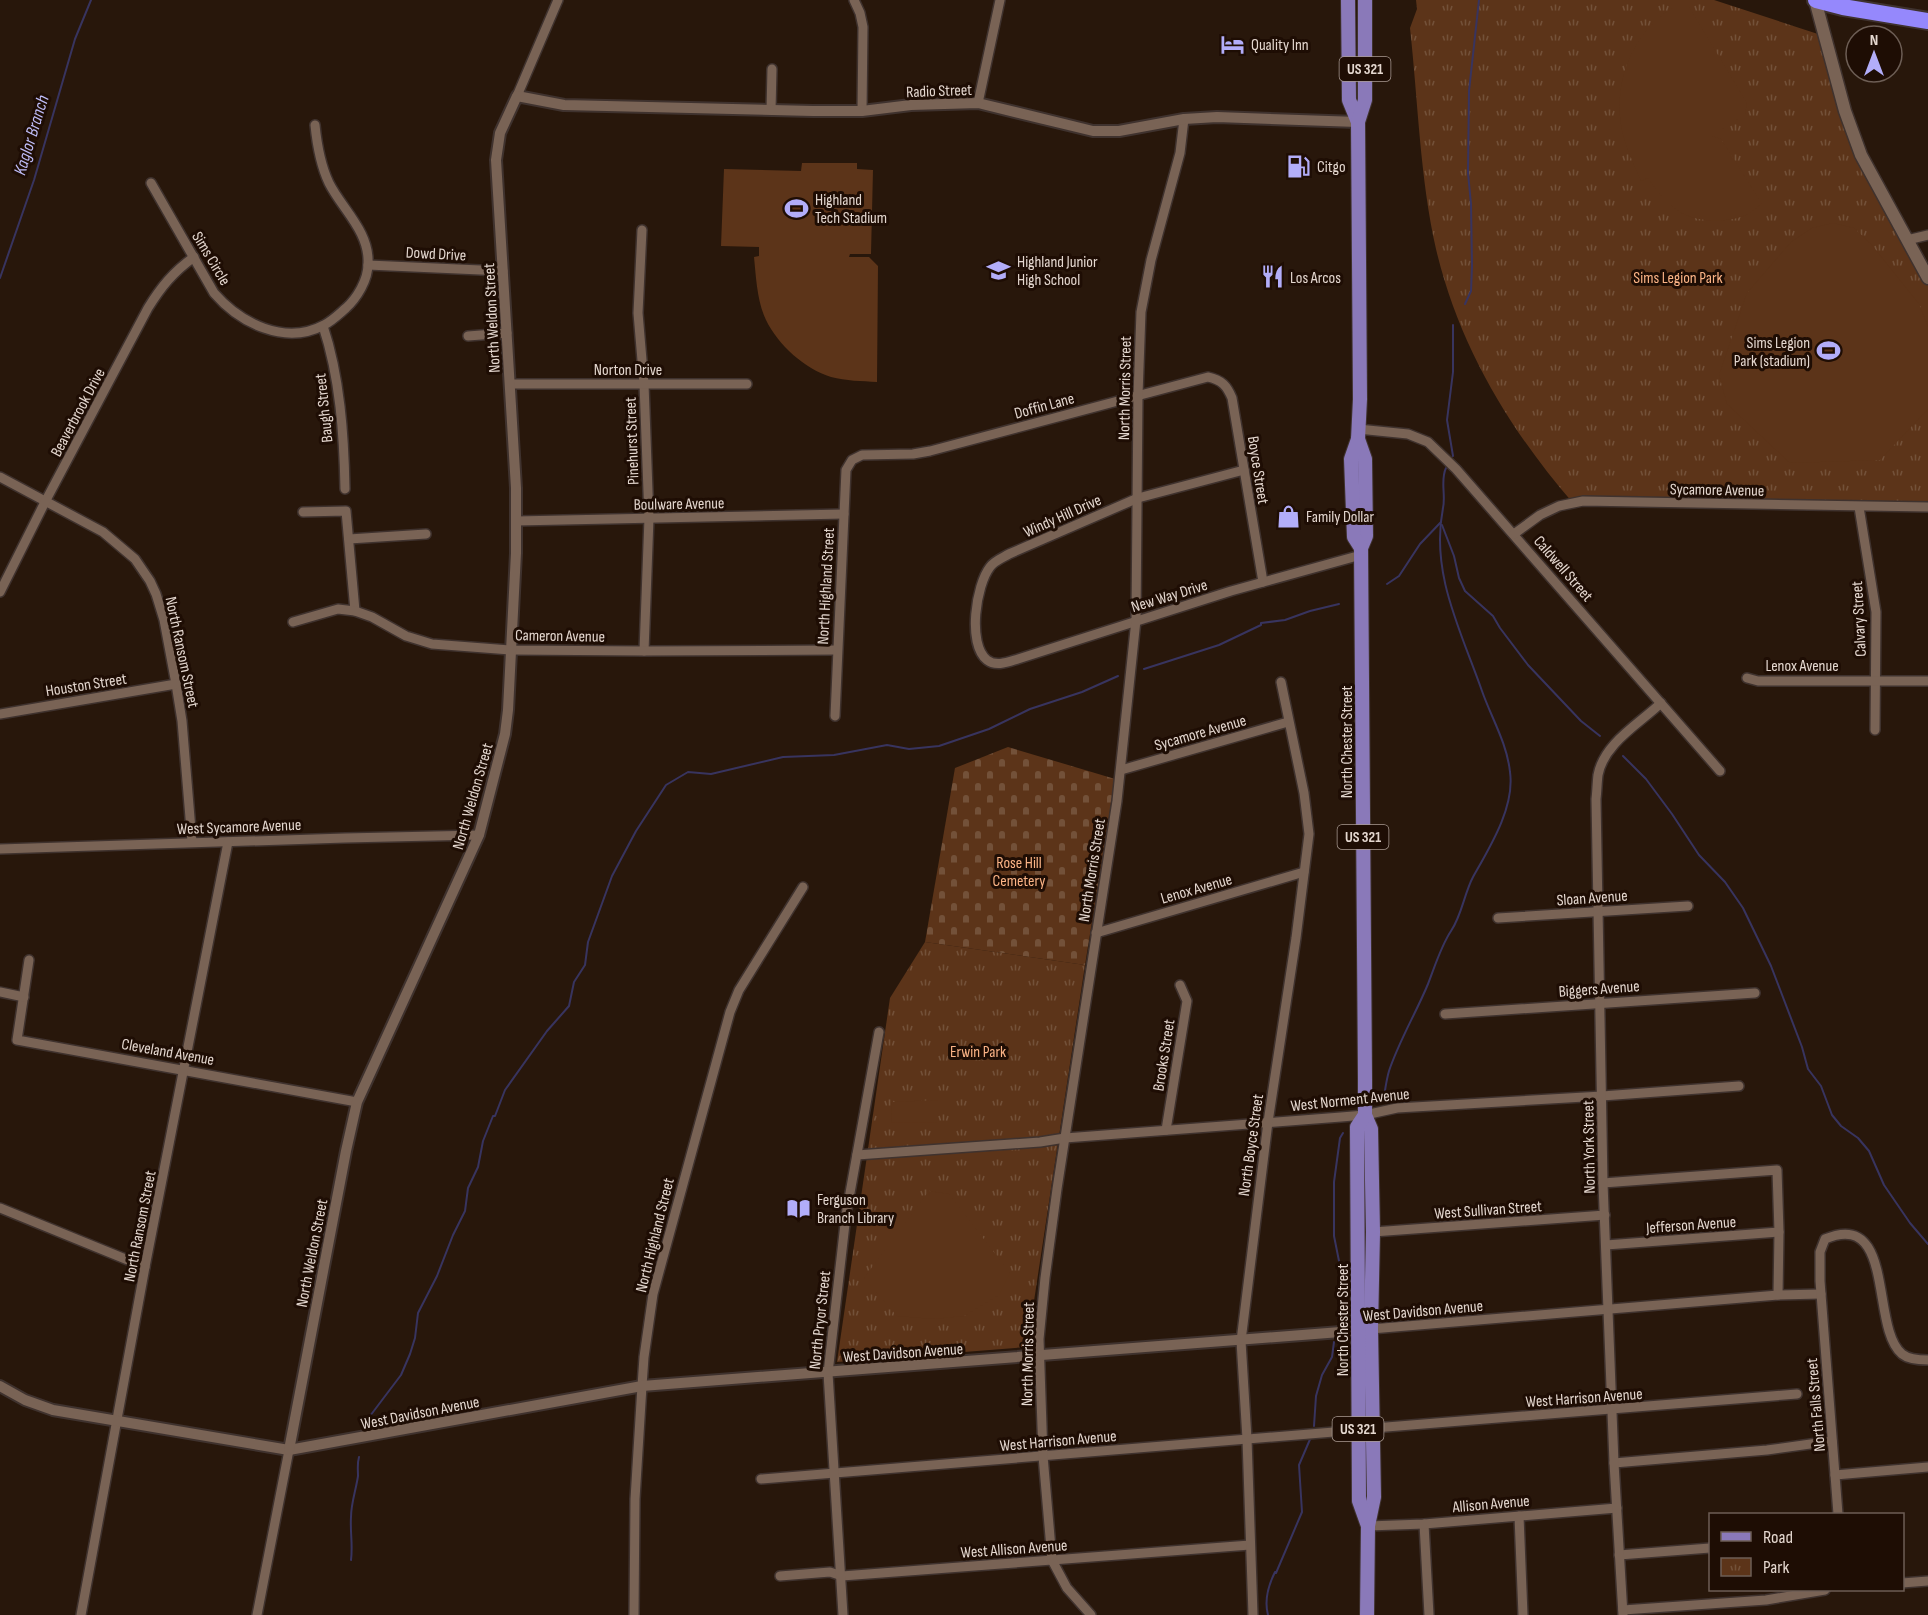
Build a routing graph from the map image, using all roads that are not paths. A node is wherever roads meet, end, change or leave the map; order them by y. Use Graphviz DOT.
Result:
graph roads {
  1 [pos="558,0"];
  2 [pos="854,0"];
  3 [pos="1000,0"];
  4 [pos="1348,0"];
  5 [pos="1365,0"];
  6 [pos="1815,0"];
  7 [pos="1928,21"];
  8 [pos="772,69"];
  9 [pos="517,96"];
  10 [pos="978,103"];
  11 [pos="771,110"];
  12 [pos="862,111"];
  13 [pos="1184,119"];
  14 [pos="1358,122"];
  15 [pos="315,125"];
  16 [pos="151,183"];
  17 [pos="642,230"];
  18 [pos="1928,235"];
  19 [pos="1907,240"];
  20 [pos="194,257"];
  21 [pos="369,265"];
  22 [pos="503,271"];
  23 [pos="1928,278"];
  24 [pos="324,326"];
  25 [pos="507,333"];
  26 [pos="468,336"];
  27 [pos="510,384"];
  28 [pos="644,384"];
  29 [pos="747,384"];
  30 [pos="1138,395"];
  31 [pos="1232,398"];
  32 [pos="1358,434"];
  33 [pos="852,460"];
  34 [pos="1244,470"];
  35 [pos="0,477"];
  36 [pos="345,489"];
  37 [pos="1138,498"];
  38 [pos="45,502"];
  39 [pos="1859,507"];
  40 [pos="1928,507"];
  41 [pos="303,512"];
  42 [pos="844,514"];
  43 [pos="649,518"];
  44 [pos="516,521"];
  45 [pos="426,534"];
  46 [pos="1514,534"];
  47 [pos="349,539"];
  48 [pos="1361,551"];
  49 [pos="1263,582"];
  50 [pos="0,592"];
  51 [pos="355,611"];
  52 [pos="1136,621"];
  53 [pos="293,622"];
  54 [pos="512,650"];
  55 [pos="837,650"];
  56 [pos="644,651"];
  57 [pos="987,660"];
  58 [pos="1747,678"];
  59 [pos="1875,681"];
  60 [pos="1928,681"];
  61 [pos="1281,682"];
  62 [pos="176,684"];
  63 [pos="1661,703"];
  64 [pos="0,714"];
  65 [pos="835,716"];
  66 [pos="1288,722"];
  67 [pos="1875,730"];
  68 [pos="1121,770"];
  69 [pos="1720,771"];
  70 [pos="479,836"];
  71 [pos="192,842"];
  72 [pos="228,842"];
  73 [pos="0,849"];
  74 [pos="1304,872"];
  75 [pos="803,887"];
  76 [pos="1688,906"];
  77 [pos="1598,912"];
  78 [pos="1498,918"];
  79 [pos="1096,933"];
  80 [pos="29,960"];
  81 [pos="1180,985"];
  82 [pos="0,992"];
  83 [pos="1755,993"];
  84 [pos="24,997"];
  85 [pos="1600,1003"];
  86 [pos="1445,1014"];
  87 [pos="879,1032"];
  88 [pos="185,1070"];
  89 [pos="1739,1086"];
  90 [pos="1602,1096"];
  91 [pos="357,1102"];
  92 [pos="1365,1115"];
  93 [pos="1268,1122"];
  94 [pos="1166,1130"];
  95 [pos="1065,1138"];
  96 [pos="857,1155"];
  97 [pos="1603,1184"];
  98 [pos="0,1208"];
  99 [pos="1605,1215"];
  100 [pos="1373,1232"];
  101 [pos="1779,1232"];
  102 [pos="1606,1245"];
  103 [pos="146,1267"];
  104 [pos="1778,1294"];
  105 [pos="1821,1294"];
  106 [pos="1607,1310"];
  107 [pos="1365,1330"];
  108 [pos="1241,1341"];
  109 [pos="1039,1356"];
  110 [pos="1928,1360"];
  111 [pos="828,1373"];
  112 [pos="0,1386"];
  113 [pos="642,1386"];
  114 [pos="1797,1394"];
  115 [pos="1612,1410"];
  116 [pos="118,1422"];
  117 [pos="1374,1428"];
  118 [pos="1358,1430"];
  119 [pos="1247,1439"];
  120 [pos="1832,1441"];
  121 [pos="289,1450"];
  122 [pos="1043,1456"];
  123 [pos="1614,1463"];
  124 [pos="1928,1467"];
  125 [pos="836,1474"];
  126 [pos="1835,1475"];
  127 [pos="1928,1476"];
  128 [pos="761,1479"];
  129 [pos="1617,1508"];
  130 [pos="1838,1513"];
  131 [pos="1519,1516"];
  132 [pos="1424,1524"];
  133 [pos="1368,1526"];
  134 [pos="1250,1545"];
  135 [pos="1709,1548"];
  136 [pos="1619,1555"];
  137 [pos="1052,1560"];
  138 [pos="780,1576"];
  139 [pos="842,1576"];
  140 [pos="1928,1581"];
  141 [pos="1904,1583"];
  142 [pos="1819,1591"];
  143 [pos="1623,1612"];
  144 [pos="81,1615"];
  145 [pos="257,1615"];
  146 [pos="634,1615"];
  147 [pos="843,1615"];
  148 [pos="1091,1615"];
  149 [pos="1253,1615"];
  150 [pos="1367,1615"];
  151 [pos="1429,1615"];
  152 [pos="1523,1615"];
  1 -- 9 [label="street, North Weldon Street"];
  2 -- 12 [label="street"];
  3 -- 10 [label="street"];
  4 -- 14 [label="main road, North Chester Street / US 321"];
  5 -- 14 [label="main road, North Chester Street / US 321"];
  6 -- 7 [label="highway"];
  6 -- 19 [label="main road"];
  8 -- 11 [label="street"];
  9 -- 11 [label="street, Radio Street"];
  9 -- 22 [label="street, North Weldon Street"];
  10 -- 12 [label="street, Radio Street"];
  10 -- 13 [label="street, Radio Street"];
  11 -- 12 [label="street, Radio Street"];
  13 -- 14 [label="street, Radio Street"];
  13 -- 30 [label="street, North Morris Street"];
  14 -- 32 [label="main road, North Chester Street / US 321"];
  15 -- 21 [label="street"];
  16 -- 20 [label="street, Sims Circle"];
  17 -- 28 [label="street, Pinehurst Street"];
  18 -- 19 [label="street"];
  19 -- 23 [label="main road"];
  20 -- 24 [label="street, Sims Circle"];
  20 -- 38 [label="street, Beaverbrook Drive"];
  21 -- 22 [label="street, Dowd Drive"];
  21 -- 24 [label="street"];
  22 -- 25 [label="street, North Weldon Street"];
  24 -- 36 [label="street, Baugh Street"];
  25 -- 26 [label="street"];
  25 -- 27 [label="street, North Weldon Street"];
  27 -- 28 [label="street, Norton Drive"];
  27 -- 44 [label="street, North Weldon Street"];
  28 -- 29 [label="street, Norton Drive"];
  28 -- 43 [label="street, Pinehurst Street"];
  30 -- 31 [label="street, Doffin Lane"];
  30 -- 33 [label="street, Doffin Lane"];
  30 -- 37 [label="street, North Morris Street"];
  31 -- 34 [label="street, Boyce Street"];
  32 -- 46 [label="street, Caldwell Street"];
  32 -- 48 [label="main road, North Chester Street / US 321"];
  33 -- 42 [label="street, North Highland Street"];
  34 -- 37 [label="street, Windy Hill Drive"];
  34 -- 49 [label="street, Boyce Street"];
  35 -- 38 [label="street, North Ransom Street"];
  37 -- 52 [label="street, North Morris Street"];
  37 -- 57 [label="street, Windy Hill Drive"];
  38 -- 50 [label="street, Beaverbrook Drive"];
  38 -- 62 [label="street, North Ransom Street"];
  39 -- 40 [label="street, Sycamore Avenue"];
  39 -- 46 [label="street, Sycamore Avenue"];
  39 -- 59 [label="street, Calvary Street"];
  41 -- 47 [label="street"];
  42 -- 43 [label="street, Boulware Avenue"];
  42 -- 55 [label="street, North Highland Street"];
  43 -- 44 [label="street, Boulware Avenue"];
  43 -- 56 [label="street, Pinehurst Street"];
  44 -- 54 [label="street, North Weldon Street"];
  45 -- 47 [label="street"];
  46 -- 63 [label="street, Caldwell Street"];
  47 -- 51 [label="street"];
  48 -- 49 [label="street, New Way Drive"];
  48 -- 92 [label="main road, North Chester Street / US 321"];
  49 -- 52 [label="street, New Way Drive"];
  51 -- 53 [label="street, Cameron Avenue"];
  51 -- 54 [label="street, Cameron Avenue"];
  52 -- 57 [label="street, New Way Drive"];
  52 -- 68 [label="street, North Morris Street"];
  54 -- 56 [label="street, Cameron Avenue"];
  54 -- 70 [label="street, North Weldon Street"];
  55 -- 56 [label="street, Cameron Avenue"];
  55 -- 65 [label="street, North Highland Street"];
  58 -- 59 [label="street, Lenox Avenue"];
  59 -- 60 [label="street, Lenox Avenue"];
  59 -- 67 [label="street, Calvary Street"];
  61 -- 66 [label="street, North Boyce Street"];
  62 -- 64 [label="street, Houston Street"];
  62 -- 71 [label="street, North Ransom Street"];
  63 -- 69 [label="street, Caldwell Street"];
  63 -- 77 [label="street, North York Street"];
  66 -- 68 [label="street, Sycamore Avenue"];
  66 -- 74 [label="street, North Boyce Street"];
  68 -- 79 [label="street, North Morris Street"];
  70 -- 72 [label="street, West Sycamore Avenue"];
  70 -- 91 [label="street, North Weldon Street"];
  71 -- 72 [label="street, West Sycamore Avenue"];
  71 -- 73 [label="street, West Sycamore Avenue"];
  72 -- 88 [label="street, North Ransom Street"];
  74 -- 79 [label="street, Lenox Avenue"];
  74 -- 93 [label="street, North Boyce Street"];
  75 -- 113 [label="street, North Highland Street"];
  76 -- 77 [label="street, Sloan Avenue"];
  77 -- 78 [label="street, Sloan Avenue"];
  77 -- 85 [label="street, North York Street"];
  79 -- 95 [label="street, North Morris Street"];
  80 -- 84 [label="street"];
  81 -- 94 [label="street, Brooks Street"];
  82 -- 84 [label="street"];
  83 -- 85 [label="street, Biggers Avenue"];
  84 -- 88 [label="street, Cleveland Avenue"];
  85 -- 86 [label="street, Biggers Avenue"];
  85 -- 90 [label="street, North York Street"];
  87 -- 96 [label="street, North Pryor Street"];
  88 -- 91 [label="street, Cleveland Avenue"];
  88 -- 103 [label="street, North Ransom Street"];
  89 -- 90 [label="street, West Norment Avenue"];
  90 -- 92 [label="street, West Norment Avenue"];
  90 -- 97 [label="street, North York Street"];
  91 -- 121 [label="street, North Weldon Street"];
  92 -- 93 [label="street, West Norment Avenue"];
  92 -- 100 [label="main road, North Chester Street / US 321"];
  92 -- 107 [label="main road, North Chester Street / US 321"];
  93 -- 94 [label="street, West Norment Avenue"];
  93 -- 108 [label="street, North Boyce Street"];
  94 -- 95 [label="street, West Norment Avenue"];
  95 -- 96 [label="street, West Norment Avenue"];
  95 -- 109 [label="street, North Morris Street"];
  96 -- 111 [label="street, North Pryor Street"];
  97 -- 99 [label="street, North York Street"];
  97 -- 101 [label="street"];
  98 -- 103 [label="street"];
  99 -- 100 [label="street, West Sullivan Street"];
  99 -- 102 [label="street, North York Street"];
  100 -- 107 [label="main road, North Chester Street / US 321"];
  101 -- 102 [label="street, Jefferson Avenue"];
  101 -- 104 [label="street"];
  102 -- 106 [label="street, North York Street"];
  103 -- 116 [label="street, North Ransom Street"];
  104 -- 105 [label="street, West Davidson Avenue"];
  104 -- 106 [label="street, West Davidson Avenue"];
  105 -- 110 [label="street, North Falls Street"];
  105 -- 120 [label="street, North Falls Street"];
  106 -- 107 [label="street, West Davidson Avenue"];
  106 -- 115 [label="street, North York Street"];
  107 -- 108 [label="street, West Davidson Avenue"];
  107 -- 117 [label="main road, North Chester Street / US 321"];
  107 -- 118 [label="main road, North Chester Street / US 321"];
  108 -- 109 [label="street, West Davidson Avenue"];
  108 -- 119 [label="street, North Boyce Street"];
  109 -- 111 [label="street, West Davidson Avenue"];
  109 -- 122 [label="street, North Morris Street"];
  111 -- 113 [label="street, West Davidson Avenue"];
  111 -- 125 [label="street, North Pryor Street"];
  112 -- 116 [label="street, West Davidson Avenue"];
  113 -- 121 [label="street, West Davidson Avenue"];
  113 -- 146 [label="street, North Highland Street"];
  114 -- 115 [label="street, West Harrison Avenue"];
  115 -- 117 [label="street, West Harrison Avenue"];
  115 -- 123 [label="street, North York Street"];
  116 -- 121 [label="street, West Davidson Avenue"];
  116 -- 144 [label="street, North Ransom Street"];
  117 -- 133 [label="main road, North Chester Street / US 321"];
  118 -- 119 [label="street, West Harrison Avenue"];
  118 -- 133 [label="main road, North Chester Street / US 321"];
  119 -- 122 [label="street, West Harrison Avenue"];
  119 -- 134 [label="street, North Boyce Street"];
  120 -- 123 [label="street"];
  120 -- 126 [label="street, North Falls Street"];
  121 -- 145 [label="street, North Weldon Street"];
  122 -- 125 [label="street, West Harrison Avenue"];
  122 -- 137 [label="street, North Morris Street"];
  123 -- 129 [label="street, North York Street"];
  124 -- 126 [label="street"];
  124 -- 127 [label="street"];
  125 -- 128 [label="street, West Harrison Avenue"];
  125 -- 139 [label="street, North Pryor Street"];
  126 -- 130 [label="street, North Falls Street"];
  129 -- 131 [label="street, Allison Avenue"];
  129 -- 136 [label="street, North York Street"];
  131 -- 132 [label="street, Allison Avenue"];
  131 -- 152 [label="street"];
  132 -- 133 [label="street, Allison Avenue"];
  132 -- 151 [label="street"];
  133 -- 150 [label="main road, North Chester Street / US 321"];
  134 -- 137 [label="street, West Allison Avenue"];
  134 -- 149 [label="street, North Boyce Street"];
  135 -- 136 [label="street"];
  136 -- 143 [label="street, North York Street"];
  137 -- 139 [label="street, West Allison Avenue"];
  137 -- 148 [label="street, North Morris Street"];
  138 -- 139 [label="street, West Allison Avenue"];
  139 -- 147 [label="street, North Pryor Street"];
  140 -- 141 [label="street"];
  142 -- 143 [label="street"];
}
